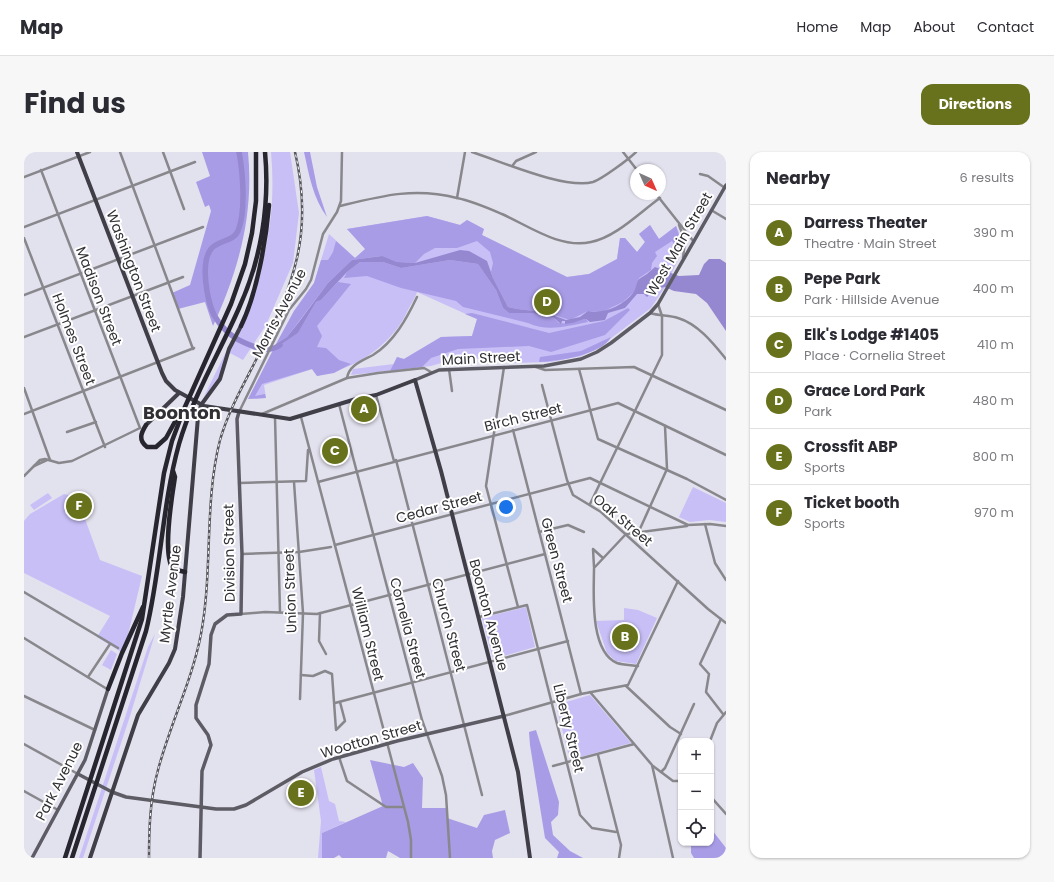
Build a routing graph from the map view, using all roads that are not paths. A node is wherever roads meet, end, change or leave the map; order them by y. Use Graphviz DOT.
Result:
graph roads {
  1 [pos="90,152"];
  2 [pos="120,152"];
  3 [pos="163,152"];
  4 [pos="256,152"];
  5 [pos="266,152"];
  6 [pos="342,152"];
  7 [pos="465,152"];
  8 [pos="472,152"];
  9 [pos="536,152"];
  10 [pos="623,152"];
  11 [pos="636,152"];
  12 [pos="78,154"];
  13 [pos="628,158"];
  14 [pos="195,162"];
  15 [pos="632,164"];
  16 [pos="512,165"];
  17 [pos="41,170"];
  18 [pos="170,172"];
  19 [pos="700,174"];
  20 [pos="24,177"];
  21 [pos="133,186"];
  22 [pos="725,187"];
  23 [pos="457,198"];
  24 [pos="95,200"];
  25 [pos="657,200"];
  26 [pos="661,200"];
  27 [pos="340,206"];
  28 [pos="184,209"];
  29 [pos="711,210"];
  30 [pos="58,214"];
  31 [pos="726,219"];
  32 [pos="677,221"];
  33 [pos="24,227"];
  34 [pos="203,227"];
  35 [pos="24,238"];
  36 [pos="694,242"];
  37 [pos="155,245"];
  38 [pos="118,259"];
  39 [pos="683,262"];
  40 [pos="80,274"];
  41 [pos="183,277"];
  42 [pos="169,282"];
  43 [pos="43,288"];
  44 [pos="24,295"];
  45 [pos="132,297"];
  46 [pos="417,297"];
  47 [pos="658,304"];
  48 [pos="94,311"];
  49 [pos="650,313"];
  50 [pos="662,316"];
  51 [pos="57,325"];
  52 [pos="240,327"];
  53 [pos="24,337"];
  54 [pos="726,359"];
  55 [pos="158,363"];
  56 [pos="536,366"];
  57 [pos="504,367"];
  58 [pos="579,368"];
  59 [pos="449,369"];
  60 [pos="431,372"];
  61 [pos="652,375"];
  62 [pos="120,377"];
  63 [pos="347,378"];
  64 [pos="415,380"];
  65 [pos="542,385"];
  66 [pos="24,388"];
  67 [pos="193,388"];
  68 [pos="452,391"];
  69 [pos="84,392"];
  70 [pos="179,393"];
  71 [pos="376,396"];
  72 [pos="200,404"];
  73 [pos="339,404"];
  74 [pos="591,410"];
  75 [pos="726,410"];
  76 [pos="32,411"];
  77 [pos="635,411"];
  78 [pos="238,412"];
  79 [pos="24,414"];
  80 [pos="259,415"];
  81 [pos="275,417"];
  82 [pos="301,417"];
  83 [pos="551,420"];
  84 [pos="96,422"];
  85 [pos="146,425"];
  86 [pos="665,426"];
  87 [pos="140,428"];
  88 [pos="513,430"];
  89 [pos="67,432"];
  90 [pos="493,435"];
  91 [pos="308,445"];
  92 [pos="105,447"];
  93 [pos="618,447"];
  94 [pos="434,450"];
  95 [pos="726,455"];
  96 [pos="48,460"];
  97 [pos="395,461"];
  98 [pos="173,470"];
  99 [pos="357,471"];
  100 [pos="667,471"];
  101 [pos="24,476"];
  102 [pos="277,482"];
  103 [pos="294,482"];
  104 [pos="318,482"];
  105 [pos="239,483"];
  106 [pos="600,483"];
  107 [pos="568,484"];
  108 [pos="529,494"];
  109 [pos="726,500"];
  110 [pos="490,504"];
  111 [pos="590,504"];
  112 [pos="650,506"];
  113 [pos="452,514"];
  114 [pos="413,524"];
  115 [pos="705,524"];
  116 [pos="688,526"];
  117 [pos="726,526"];
  118 [pos="638,531"];
  119 [pos="539,532"];
  120 [pos="584,532"];
  121 [pos="626,534"];
  122 [pos="373,535"];
  123 [pos="335,545"];
  124 [pos="331,547"];
  125 [pos="299,552"];
  126 [pos="279,553"];
  127 [pos="242,554"];
  128 [pos="545,554"];
  129 [pos="603,558"];
  130 [pos="506,564"];
  131 [pos="594,568"];
  132 [pos="185,572"];
  133 [pos="467,574"];
  134 [pos="726,580"];
  135 [pos="678,581"];
  136 [pos="428,584"];
  137 [pos="24,592"];
  138 [pos="389,595"];
  139 [pos="145,604"];
  140 [pos="351,605"];
  141 [pos="518,607"];
  142 [pos="280,612"];
  143 [pos="303,613"];
  144 [pos="320,613"];
  145 [pos="241,614"];
  146 [pos="478,618"];
  147 [pos="721,619"];
  148 [pos="726,623"];
  149 [pos="24,638"];
  150 [pos="568,641"];
  151 [pos="110,644"];
  152 [pos="118,648"];
  153 [pos="538,649"];
  154 [pos="326,654"];
  155 [pos="490,661"];
  156 [pos="638,666"];
  157 [pos="451,672"];
  158 [pos="301,675"];
  159 [pos="88,678"];
  160 [pos="412,682"];
  161 [pos="626,686"];
  162 [pos="108,689"];
  163 [pos="590,692"];
  164 [pos="373,693"];
  165 [pos="581,694"];
  166 [pos="24,696"];
  167 [pos="300,699"];
  168 [pos="340,702"];
  169 [pos="552,702"];
  170 [pos="335,703"];
  171 [pos="694,704"];
  172 [pos="726,712"];
  173 [pos="723,714"];
  174 [pos="504,716"];
  175 [pos="465,725"];
  176 [pos="95,730"];
  177 [pos="426,734"];
  178 [pos="681,734"];
  179 [pos="711,738"];
  180 [pos="24,744"];
  181 [pos="387,744"];
  182 [pos="634,744"];
  183 [pos="598,754"];
  184 [pos="339,757"];
  185 [pos="568,763"];
  186 [pos="652,765"];
  187 [pos="553,766"];
  188 [pos="661,772"];
  189 [pos="78,774"];
  190 [pos="678,781"];
  191 [pos="24,791"];
  192 [pos="112,792"];
  193 [pos="482,795"];
  194 [pos="714,800"];
  195 [pos="202,807"];
  196 [pos="403,807"];
  197 [pos="58,810"];
  198 [pos="726,814"];
  199 [pos="616,832"];
  200 [pos="32,858"];
  201 [pos="65,858"];
  202 [pos="72,858"];
  203 [pos="90,858"];
  204 [pos="200,858"];
  205 [pos="411,858"];
  206 [pos="450,858"];
  207 [pos="530,858"];
  208 [pos="619,858"];
  209 [pos="673,858"];
  1 -- 12 [label="street"];
  2 -- 21 [label="street"];
  3 -- 18 [label="street"];
  4 -- 67 [label="highway"];
  5 -- 52 [label="highway"];
  5 -- 98 [label="highway"];
  6 -- 27 [label="street, Morris Avenue"];
  7 -- 23 [label="street"];
  8 -- 16 [label="street"];
  9 -- 16 [label="street"];
  10 -- 13 [label="street"];
  11 -- 13 [label="street"];
  12 -- 17 [label="street"];
  12 -- 24 [label="main road, Washington Street"];
  13 -- 15 [label="street"];
  13 -- 16 [label="street"];
  14 -- 18 [label="street"];
  17 -- 20 [label="street"];
  17 -- 30 [label="street, Madison Street"];
  18 -- 21 [label="street"];
  18 -- 28 [label="street"];
  19 -- 22 [label="street"];
  21 -- 24 [label="street"];
  21 -- 37 [label="street"];
  22 -- 29 [label="street, West Main Street"];
  23 -- 25 [label="street"];
  23 -- 27 [label="street"];
  24 -- 30 [label="street"];
  24 -- 38 [label="main road, Washington Street"];
  26 -- 32 [label="street"];
  27 -- 78 [label="street, Morris Avenue"];
  29 -- 31 [label="street"];
  29 -- 36 [label="street, West Main Street"];
  30 -- 33 [label="street"];
  30 -- 40 [label="street, Madison Street"];
  32 -- 36 [label="street"];
  32 -- 39 [label="street"];
  34 -- 37 [label="street"];
  35 -- 43 [label="street, Holmes Street"];
  36 -- 39 [label="street, West Main Street"];
  37 -- 38 [label="street"];
  37 -- 42 [label="street"];
  38 -- 40 [label="street"];
  38 -- 45 [label="main road, Washington Street"];
  39 -- 47 [label="street, West Main Street"];
  40 -- 43 [label="street"];
  40 -- 48 [label="street, Madison Street"];
  41 -- 42 [label="street"];
  42 -- 45 [label="street"];
  42 -- 55 [label="street"];
  43 -- 44 [label="street"];
  43 -- 51 [label="street, Holmes Street"];
  45 -- 48 [label="street"];
  45 -- 55 [label="main road, Washington Street"];
  46 -- 63 [label="street"];
  47 -- 49 [label="street, West Main Street"];
  47 -- 50 [label="street"];
  48 -- 51 [label="street"];
  48 -- 62 [label="street, Madison Street"];
  49 -- 50 [label="street"];
  49 -- 56 [label="street, Main Street"];
  50 -- 54 [label="street"];
  50 -- 61 [label="street"];
  51 -- 53 [label="street"];
  51 -- 69 [label="street, Holmes Street"];
  52 -- 72 [label="main road, Myrtle Avenue"];
  55 -- 62 [label="street"];
  55 -- 70 [label="main road, Washington Street"];
  56 -- 57 [label="street, Main Street"];
  56 -- 58 [label="street"];
  57 -- 59 [label="street, Main Street"];
  57 -- 90 [label="street"];
  58 -- 61 [label="street"];
  58 -- 74 [label="street"];
  59 -- 60 [label="street, Main Street"];
  59 -- 68 [label="street"];
  60 -- 63 [label="street"];
  60 -- 64 [label="street, Main Street"];
  61 -- 75 [label="street"];
  61 -- 77 [label="street"];
  62 -- 69 [label="street"];
  62 -- 87 [label="street, Madison Street"];
  63 -- 80 [label="street"];
  64 -- 71 [label="main road, Main Street"];
  64 -- 94 [label="main road, Boonton Avenue"];
  65 -- 83 [label="street, Oak Street"];
  66 -- 76 [label="street"];
  67 -- 85 [label="highway"];
  67 -- 139 [label="highway"];
  69 -- 76 [label="street"];
  69 -- 84 [label="street, Holmes Street"];
  70 -- 72 [label="main road, Main Street"];
  70 -- 85 [label="main road"];
  71 -- 73 [label="main road, Main Street"];
  71 -- 97 [label="street, Church Street"];
  72 -- 78 [label="main road, Main Street"];
  72 -- 132 [label="main road, Myrtle Avenue"];
  73 -- 82 [label="main road, Main Street"];
  73 -- 99 [label="street, Cornelia Street"];
  74 -- 77 [label="street, Birch Street"];
  74 -- 83 [label="street, Birch Street"];
  74 -- 93 [label="street"];
  76 -- 79 [label="street"];
  76 -- 96 [label="street"];
  77 -- 86 [label="street, Birch Street"];
  77 -- 93 [label="street"];
  78 -- 80 [label="main road, Main Street"];
  78 -- 105 [label="street, Division Street"];
  80 -- 81 [label="main road, Main Street"];
  81 -- 82 [label="main road, Main Street"];
  81 -- 102 [label="street"];
  82 -- 91 [label="street, William Street"];
  83 -- 88 [label="street, Birch Street"];
  83 -- 107 [label="street, Oak Street"];
  84 -- 89 [label="street"];
  84 -- 92 [label="street, Holmes Street"];
  85 -- 87 [label="street"];
  86 -- 95 [label="street, Birch Street"];
  86 -- 100 [label="street"];
  87 -- 92 [label="street"];
  88 -- 90 [label="street, Birch Street"];
  88 -- 108 [label="street, Green Street"];
  90 -- 94 [label="street, Birch Street"];
  90 -- 110 [label="street"];
  91 -- 103 [label="street"];
  91 -- 104 [label="street, William Street"];
  92 -- 96 [label="street"];
  93 -- 100 [label="street"];
  93 -- 106 [label="street"];
  94 -- 97 [label="street, Birch Street"];
  94 -- 113 [label="main road, Boonton Avenue"];
  96 -- 101 [label="street"];
  97 -- 99 [label="street, Birch Street"];
  97 -- 114 [label="street, Church Street"];
  98 -- 132 [label="highway"];
  98 -- 202 [label="highway"];
  99 -- 104 [label="street, Birch Street"];
  99 -- 122 [label="street, Cornelia Street"];
  100 -- 109 [label="street"];
  100 -- 112 [label="street"];
  102 -- 103 [label="street"];
  102 -- 105 [label="street"];
  102 -- 126 [label="street"];
  103 -- 125 [label="street, Union Street"];
  104 -- 123 [label="street, William Street"];
  105 -- 127 [label="street, Division Street"];
  106 -- 107 [label="street, Cedar Street"];
  106 -- 111 [label="street"];
  106 -- 112 [label="street, Cedar Street"];
  107 -- 108 [label="street, Cedar Street"];
  107 -- 111 [label="street, Oak Street"];
  108 -- 110 [label="street, Cedar Street"];
  108 -- 119 [label="street, Green Street"];
  110 -- 113 [label="street, Cedar Street"];
  110 -- 130 [label="street"];
  111 -- 121 [label="street, Oak Street"];
  112 -- 116 [label="street, Cedar Street"];
  112 -- 118 [label="street"];
  113 -- 114 [label="street, Cedar Street"];
  113 -- 133 [label="main road, Boonton Avenue"];
  114 -- 122 [label="street, Cedar Street"];
  114 -- 136 [label="street, Church Street"];
  115 -- 116 [label="street"];
  115 -- 117 [label="street"];
  115 -- 134 [label="street"];
  116 -- 118 [label="street"];
  118 -- 121 [label="street"];
  119 -- 120 [label="street"];
  119 -- 128 [label="street, Green Street"];
  121 -- 129 [label="street"];
  121 -- 135 [label="street, Oak Street"];
  122 -- 123 [label="street, Cedar Street"];
  122 -- 138 [label="street, Cornelia Street"];
  123 -- 140 [label="street, William Street"];
  124 -- 125 [label="street"];
  125 -- 126 [label="street"];
  125 -- 143 [label="street, Union Street"];
  126 -- 127 [label="street"];
  126 -- 142 [label="street"];
  127 -- 145 [label="street, Division Street"];
  128 -- 130 [label="street"];
  128 -- 150 [label="street, Green Street"];
  129 -- 131 [label="street"];
  129 -- 131 [label="street"];
  130 -- 133 [label="street"];
  130 -- 141 [label="street"];
  131 -- 156 [label="street"];
  132 -- 192 [label="main road, Myrtle Avenue"];
  133 -- 136 [label="street"];
  133 -- 146 [label="main road, Boonton Avenue"];
  135 -- 147 [label="street, Oak Street"];
  135 -- 156 [label="street"];
  136 -- 138 [label="street"];
  136 -- 157 [label="street, Church Street"];
  137 -- 151 [label="street"];
  138 -- 140 [label="street"];
  138 -- 160 [label="street, Cornelia Street"];
  139 -- 162 [label="highway"];
  139 -- 201 [label="highway"];
  140 -- 144 [label="street"];
  140 -- 164 [label="street, William Street"];
  141 -- 146 [label="street"];
  141 -- 153 [label="street, Liberty Street"];
  142 -- 143 [label="street"];
  142 -- 145 [label="street"];
  143 -- 144 [label="street"];
  143 -- 158 [label="street, Union Street"];
  144 -- 154 [label="street"];
  145 -- 195 [label="street, Division Street"];
  146 -- 155 [label="main road, Boonton Avenue"];
  147 -- 148 [label="street, Oak Street"];
  147 -- 173 [label="street"];
  149 -- 159 [label="street"];
  150 -- 153 [label="street"];
  150 -- 165 [label="street, Green Street"];
  151 -- 152 [label="street"];
  151 -- 159 [label="street"];
  153 -- 155 [label="street"];
  153 -- 169 [label="street, Liberty Street"];
  155 -- 157 [label="street"];
  155 -- 174 [label="main road, Boonton Avenue"];
  156 -- 161 [label="street"];
  157 -- 160 [label="street"];
  157 -- 175 [label="street, Church Street"];
  158 -- 167 [label="street, Union Street"];
  158 -- 170 [label="street"];
  159 -- 162 [label="street"];
  160 -- 164 [label="street"];
  160 -- 177 [label="street, Cornelia Street"];
  161 -- 163 [label="street, Wootton Street"];
  161 -- 178 [label="street"];
  162 -- 176 [label="street, Park Avenue"];
  163 -- 165 [label="street, Wootton Street"];
  163 -- 182 [label="street"];
  164 -- 168 [label="street"];
  164 -- 181 [label="street, William Street"];
  165 -- 169 [label="street, Wootton Street"];
  166 -- 176 [label="street"];
  168 -- 170 [label="street"];
  168 -- 170 [label="street"];
  169 -- 174 [label="street, Wootton Street"];
  169 -- 185 [label="street, Liberty Street"];
  171 -- 178 [label="street"];
  172 -- 173 [label="street"];
  173 -- 179 [label="street"];
  174 -- 175 [label="street, Wootton Street"];
  174 -- 207 [label="main road, Boonton Avenue"];
  175 -- 177 [label="street, Wootton Street"];
  175 -- 193 [label="street, Church Street"];
  176 -- 189 [label="street, Park Avenue"];
  177 -- 181 [label="street, Wootton Street"];
  177 -- 206 [label="street, Cornelia Street"];
  178 -- 188 [label="street"];
  180 -- 189 [label="street, Wootton Street"];
  181 -- 184 [label="street, Wootton Street"];
  181 -- 196 [label="street, William Street"];
  182 -- 183 [label="street"];
  182 -- 186 [label="street"];
  183 -- 185 [label="street"];
  183 -- 199 [label="street"];
  184 -- 195 [label="street, Wootton Street"];
  184 -- 196 [label="street"];
  185 -- 187 [label="street"];
  185 -- 199 [label="street, Liberty Street"];
  186 -- 188 [label="street"];
  186 -- 209 [label="street"];
  188 -- 190 [label="street"];
  189 -- 192 [label="street, Wootton Street"];
  189 -- 197 [label="street, Park Avenue"];
  191 -- 197 [label="street"];
  192 -- 195 [label="street, Wootton Street"];
  192 -- 203 [label="main road, Myrtle Avenue"];
  194 -- 198 [label="street"];
  195 -- 204 [label="street, Division Street"];
  196 -- 205 [label="street, William Street"];
  197 -- 200 [label="street, Park Avenue"];
  199 -- 208 [label="street"];
}
